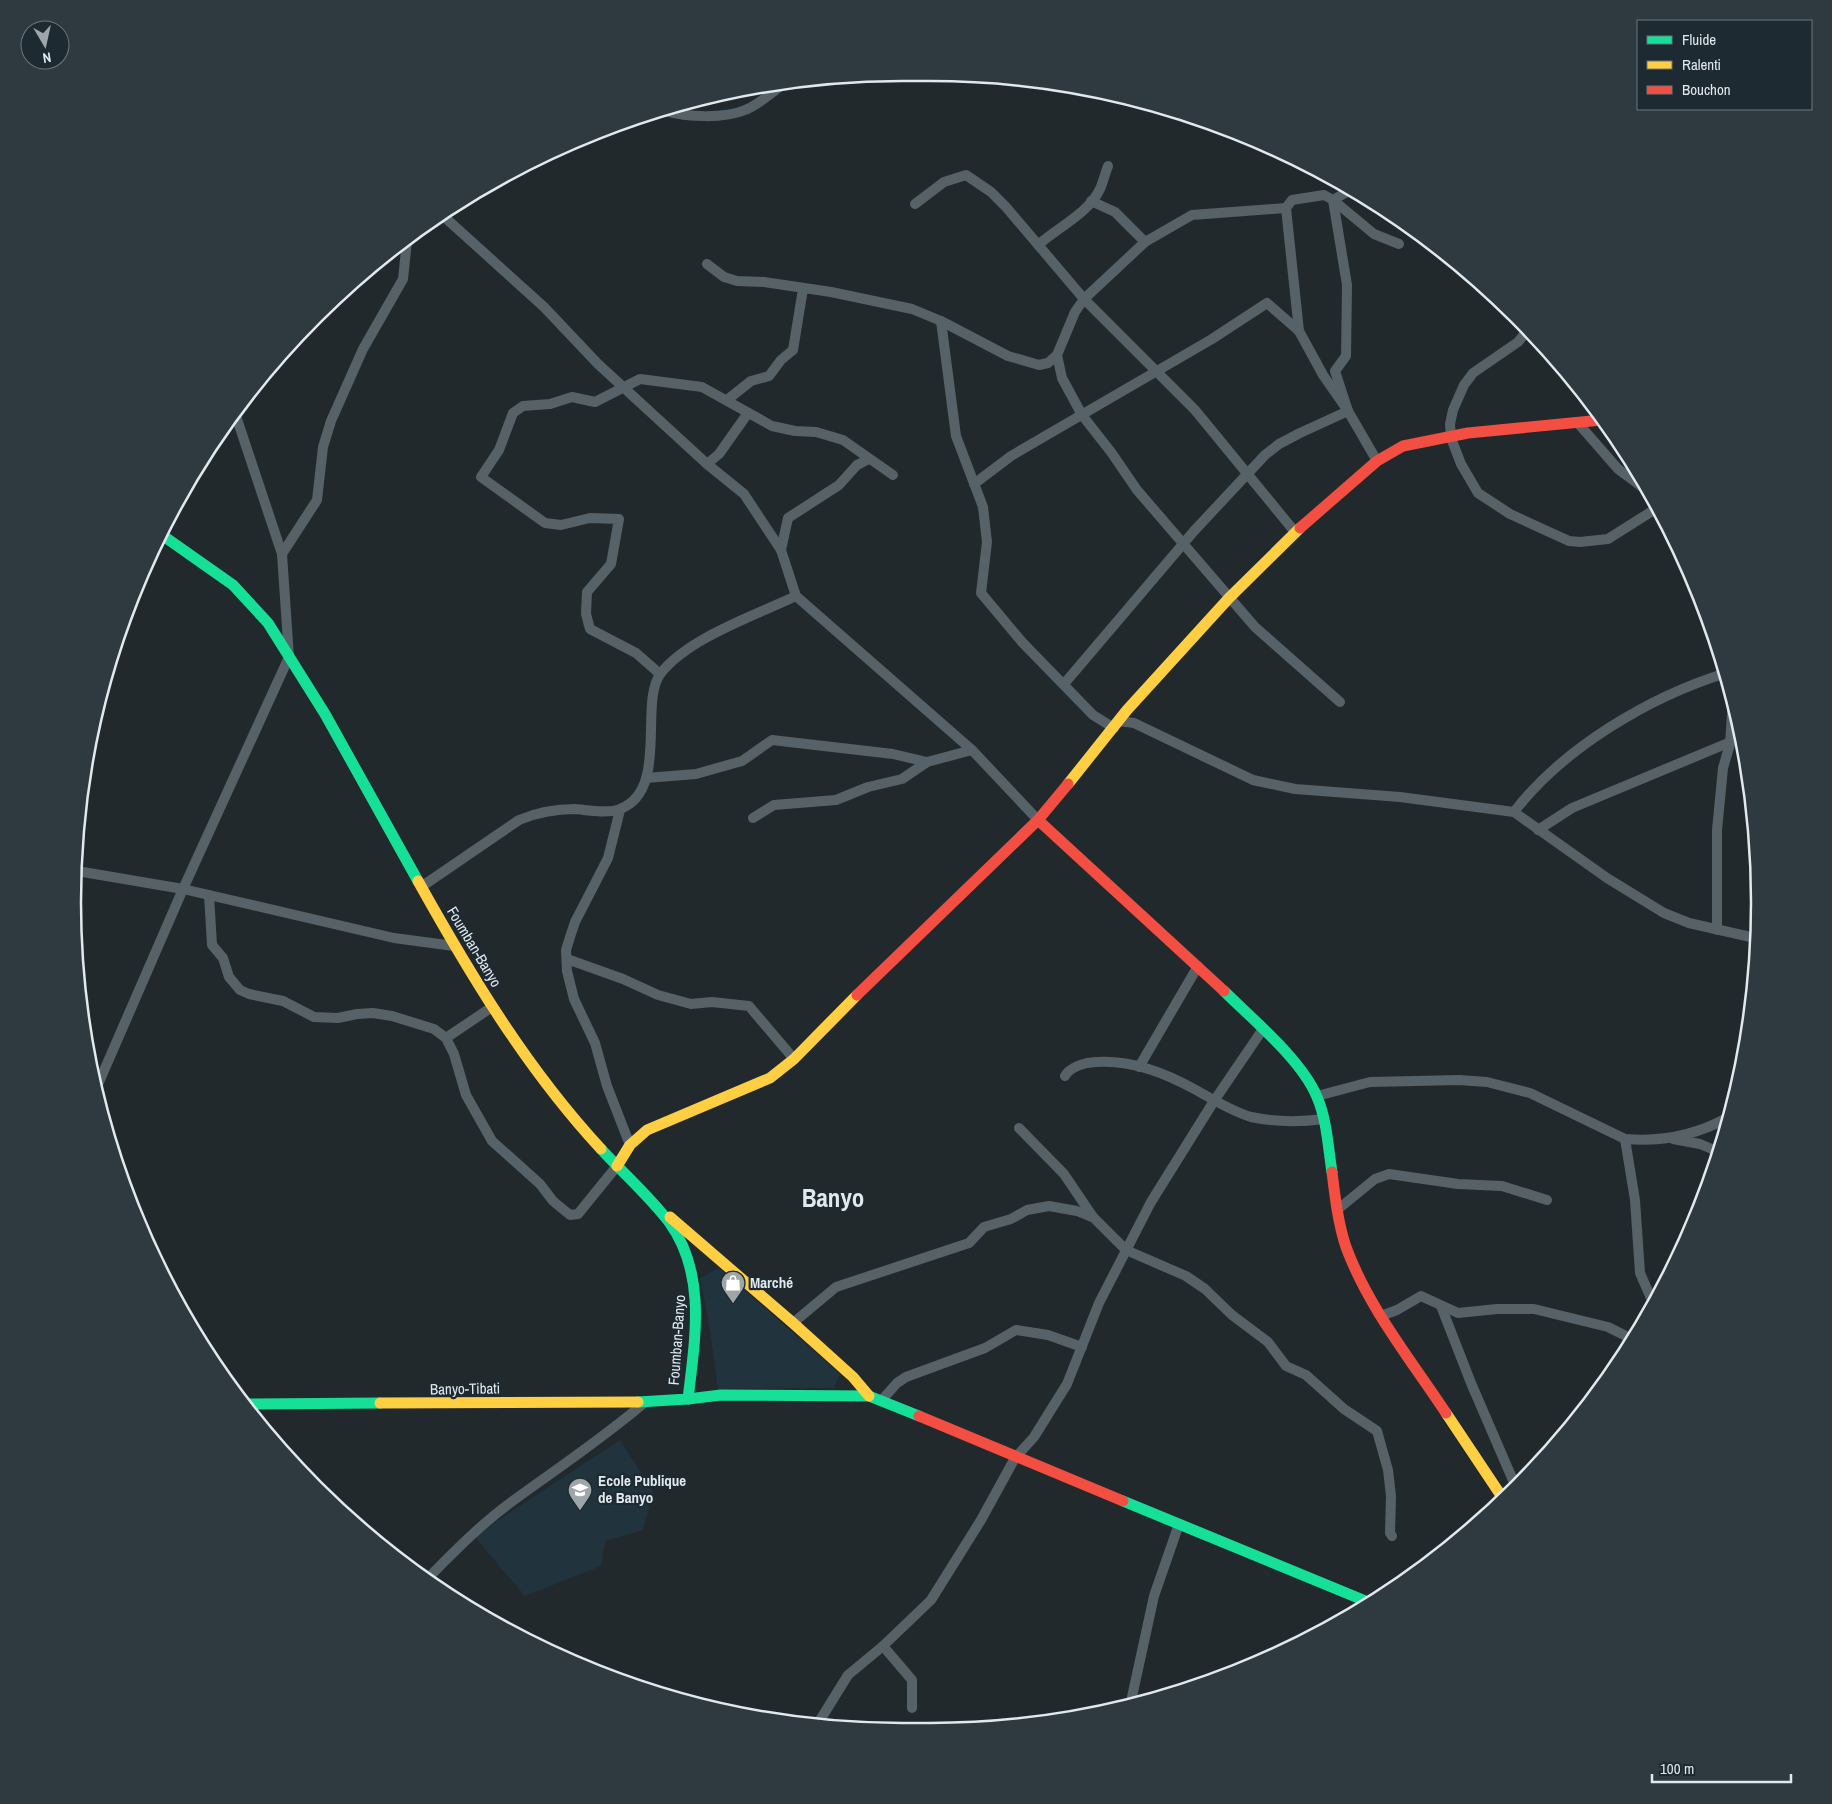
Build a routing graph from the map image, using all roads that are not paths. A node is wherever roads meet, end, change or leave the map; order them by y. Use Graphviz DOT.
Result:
graph roads {
  1 [pos="772,92"];
  2 [pos="764,93"];
  3 [pos="765,97"];
  4 [pos="676,113"];
  5 [pos="1108,166"];
  6 [pos="1344,194"];
  7 [pos="1333,200"];
  8 [pos="1092,201"];
  9 [pos="915,204"];
  10 [pos="1286,208"];
  11 [pos="447,219"];
  12 [pos="1145,242"];
  13 [pos="1399,244"];
  14 [pos="1038,245"];
  15 [pos="406,248"];
  16 [pos="707,264"];
  17 [pos="802,289"];
  18 [pos="1084,299"];
  19 [pos="941,321"];
  20 [pos="1299,331"];
  21 [pos="1523,336"];
  22 [pos="1056,355"];
  23 [pos="1157,371"];
  24 [pos="623,387"];
  25 [pos="726,400"];
  26 [pos="1348,411"];
  27 [pos="748,413"];
  28 [pos="1082,415"];
  29 [pos="238,421"];
  30 [pos="1594,421"];
  31 [pos="1577,422"];
  32 [pos="1451,438"];
  33 [pos="869,459"];
  34 [pos="1377,461"];
  35 [pos="708,464"];
  36 [pos="1247,474"];
  37 [pos="893,475"];
  38 [pos="1634,481"];
  39 [pos="974,484"];
  40 [pos="1651,512"];
  41 [pos="1295,532"];
  42 [pos="166,538"];
  43 [pos="1184,544"];
  44 [pos="781,550"];
  45 [pos="282,554"];
  46 [pos="796,596"];
  47 [pos="1229,598"];
  48 [pos="289,657"];
  49 [pos="660,674"];
  50 [pos="1719,676"];
  51 [pos="1064,684"];
  52 [pos="1340,702"];
  53 [pos="1116,724"];
  54 [pos="1731,726"];
  55 [pos="1735,741"];
  56 [pos="1730,744"];
  57 [pos="972,750"];
  58 [pos="926,762"];
  59 [pos="646,778"];
  60 [pos="620,810"];
  61 [pos="1514,812"];
  62 [pos="753,818"];
  63 [pos="1038,820"];
  64 [pos="1538,830"];
  65 [pos="82,872"];
  66 [pos="420,887"];
  67 [pos="183,888"];
  68 [pos="209,895"];
  69 [pos="1717,930"];
  70 [pos="1750,937"];
  71 [pos="454,946"];
  72 [pos="566,959"];
  73 [pos="1198,966"];
  74 [pos="492,1007"];
  75 [pos="1263,1029"];
  76 [pos="446,1038"];
  77 [pos="794,1059"];
  78 [pos="1138,1067"];
  79 [pos="1065,1076"];
  80 [pos="101,1078"];
  81 [pos="1317,1096"];
  82 [pos="1214,1101"];
  83 [pos="1324,1119"];
  84 [pos="1721,1121"];
  85 [pos="1019,1128"];
  86 [pos="1665,1137"];
  87 [pos="1625,1138"];
  88 [pos="630,1144"];
  89 [pos="1712,1149"];
  90 [pos="616,1166"];
  91 [pos="1547,1200"];
  92 [pos="660,1208"];
  93 [pos="1337,1210"];
  94 [pos="1094,1218"];
  95 [pos="1126,1250"];
  96 [pos="1650,1295"];
  97 [pos="1441,1306"];
  98 [pos="1381,1316"];
  99 [pos="793,1323"];
  100 [pos="1626,1336"];
  101 [pos="1082,1347"];
  102 [pos="869,1396"];
  103 [pos="688,1399"];
  104 [pos="881,1401"];
  105 [pos="645,1402"];
  106 [pos="253,1404"];
  107 [pos="1015,1458"];
  108 [pos="1513,1479"];
  109 [pos="1499,1492"];
  110 [pos="1179,1524"];
  111 [pos="1392,1536"];
  112 [pos="432,1574"];
  113 [pos="1362,1599"];
  114 [pos="883,1646"];
  115 [pos="1132,1697"];
  116 [pos="912,1708"];
  117 [pos="821,1718"];
  1 -- 3 [label="street"];
  2 -- 3 [label="street"];
  3 -- 4 [label="street"];
  5 -- 8 [label="street"];
  6 -- 7 [label="street"];
  7 -- 10 [label="street"];
  7 -- 13 [label="street"];
  7 -- 26 [label="street"];
  8 -- 12 [label="street"];
  8 -- 14 [label="street"];
  9 -- 14 [label="street"];
  10 -- 12 [label="street"];
  10 -- 20 [label="street"];
  11 -- 24 [label="street"];
  12 -- 18 [label="street"];
  14 -- 18 [label="street"];
  15 -- 45 [label="street"];
  16 -- 17 [label="street"];
  17 -- 19 [label="street"];
  17 -- 25 [label="street"];
  18 -- 22 [label="street"];
  18 -- 23 [label="street"];
  19 -- 22 [label="street"];
  19 -- 39 [label="street"];
  20 -- 23 [label="street"];
  20 -- 26 [label="street"];
  21 -- 32 [label="street"];
  22 -- 28 [label="street"];
  23 -- 28 [label="street"];
  23 -- 36 [label="street"];
  24 -- 25 [label="street"];
  24 -- 35 [label="street"];
  24 -- 49 [label="street"];
  25 -- 27 [label="street"];
  26 -- 34 [label="street"];
  26 -- 36 [label="street"];
  27 -- 33 [label="street"];
  27 -- 35 [label="street"];
  28 -- 39 [label="street"];
  28 -- 43 [label="street"];
  29 -- 45 [label="street"];
  30 -- 31 [label="main road"];
  31 -- 32 [label="main road"];
  31 -- 38 [label="street"];
  32 -- 34 [label="main road"];
  32 -- 40 [label="street"];
  33 -- 37 [label="street"];
  33 -- 44 [label="street"];
  34 -- 41 [label="main road"];
  35 -- 44 [label="street"];
  36 -- 41 [label="street"];
  36 -- 43 [label="street"];
  39 -- 51 [label="street"];
  41 -- 47 [label="main road"];
  42 -- 48 [label="main road, Foumban-Banyo"];
  43 -- 47 [label="street"];
  43 -- 51 [label="street"];
  44 -- 46 [label="street"];
  45 -- 48 [label="street"];
  46 -- 49 [label="street"];
  46 -- 57 [label="street"];
  47 -- 52 [label="street"];
  47 -- 53 [label="main road"];
  48 -- 66 [label="main road, Foumban-Banyo"];
  48 -- 67 [label="street"];
  49 -- 59 [label="street"];
  50 -- 61 [label="street"];
  51 -- 53 [label="street"];
  53 -- 61 [label="street"];
  53 -- 63 [label="main road"];
  54 -- 56 [label="street"];
  55 -- 56 [label="street"];
  56 -- 64 [label="street"];
  56 -- 69 [label="street"];
  57 -- 58 [label="street"];
  57 -- 63 [label="street"];
  58 -- 59 [label="street"];
  58 -- 62 [label="street"];
  59 -- 60 [label="street"];
  60 -- 66 [label="street"];
  60 -- 72 [label="street"];
  61 -- 64 [label="street"];
  63 -- 73 [label="main road"];
  63 -- 77 [label="main road"];
  64 -- 69 [label="street"];
  65 -- 67 [label="street"];
  66 -- 71 [label="main road, Foumban-Banyo"];
  67 -- 68 [label="street"];
  67 -- 80 [label="street"];
  68 -- 71 [label="street"];
  68 -- 76 [label="street"];
  69 -- 70 [label="street"];
  71 -- 74 [label="main road, Foumban-Banyo"];
  72 -- 77 [label="street"];
  72 -- 88 [label="street"];
  73 -- 75 [label="main road"];
  73 -- 78 [label="street"];
  74 -- 76 [label="street"];
  74 -- 90 [label="main road, Foumban-Banyo"];
  75 -- 81 [label="main road"];
  75 -- 82 [label="street"];
  76 -- 90 [label="street"];
  77 -- 88 [label="main road"];
  78 -- 79 [label="street"];
  78 -- 82 [label="street"];
  81 -- 83 [label="main road"];
  81 -- 87 [label="street"];
  82 -- 83 [label="street"];
  82 -- 95 [label="street"];
  83 -- 93 [label="main road"];
  84 -- 86 [label="street"];
  85 -- 94 [label="street"];
  86 -- 87 [label="street"];
  86 -- 89 [label="street"];
  87 -- 96 [label="street"];
  88 -- 90 [label="main road"];
  90 -- 92 [label="main road, Foumban-Banyo"];
  91 -- 93 [label="street"];
  92 -- 99 [label="main road"];
  92 -- 103 [label="main road, Foumban-Banyo"];
  93 -- 98 [label="main road"];
  94 -- 95 [label="street"];
  94 -- 99 [label="street"];
  95 -- 101 [label="street"];
  95 -- 111 [label="street"];
  97 -- 98 [label="street"];
  97 -- 100 [label="street"];
  97 -- 108 [label="street"];
  98 -- 109 [label="main road"];
  99 -- 102 [label="main road"];
  101 -- 104 [label="street"];
  101 -- 107 [label="street"];
  102 -- 103 [label="main road, Banyo-Tibati"];
  102 -- 104 [label="main road"];
  103 -- 105 [label="main road, Banyo-Tibati"];
  104 -- 107 [label="main road"];
  105 -- 106 [label="main road, Banyo-Tibati"];
  105 -- 112 [label="street"];
  107 -- 110 [label="main road"];
  107 -- 114 [label="street"];
  110 -- 113 [label="main road"];
  110 -- 115 [label="street"];
  114 -- 116 [label="street"];
  114 -- 117 [label="street"];
}
